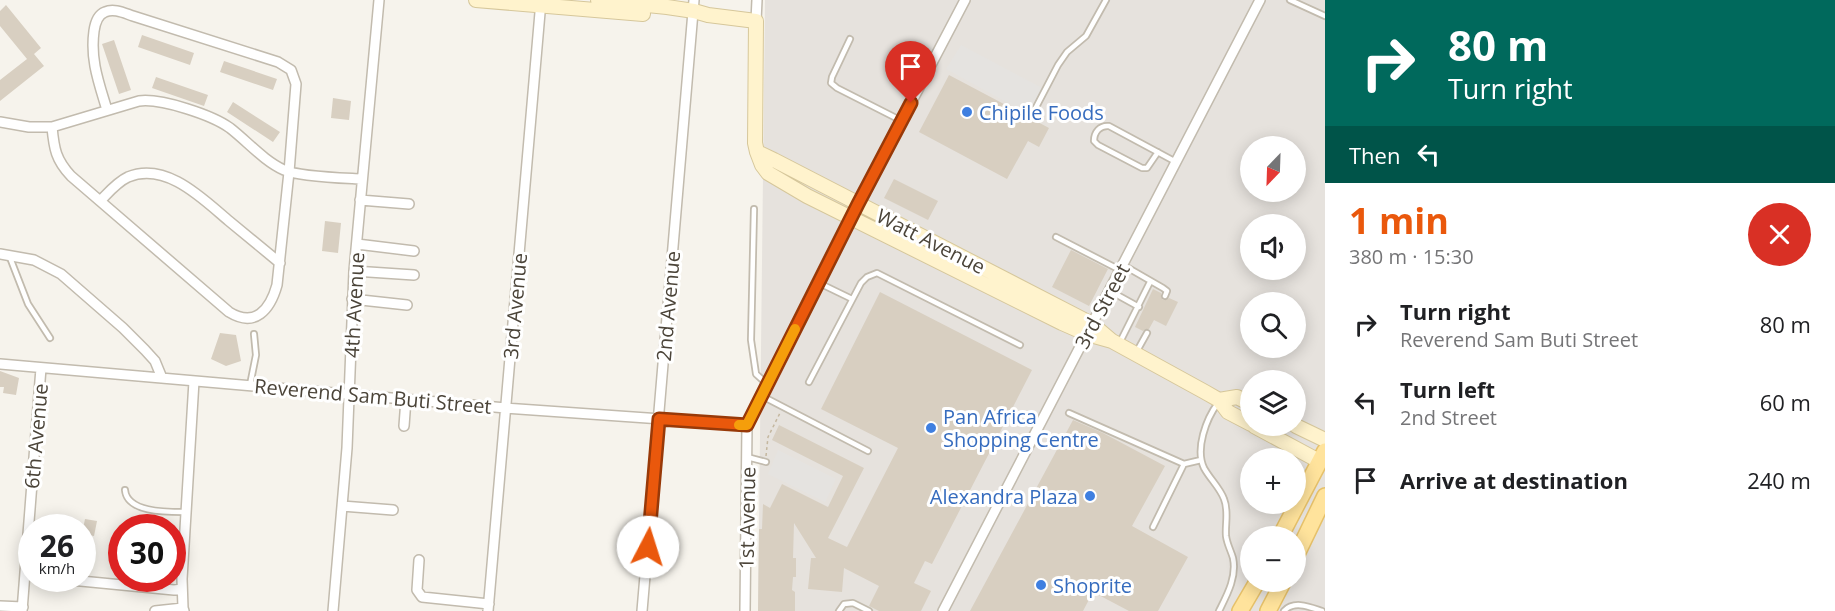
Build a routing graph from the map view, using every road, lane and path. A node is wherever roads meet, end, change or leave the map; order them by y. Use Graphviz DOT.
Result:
graph roads {
  1 [pos="378,0"];
  2 [pos="476,0"];
  3 [pos="598,0"];
  4 [pos="757,0"];
  5 [pos="965,0"];
  6 [pos="1106,0"];
  7 [pos="1260,0"];
  8 [pos="1290,0"];
  9 [pos="541,3"];
  10 [pos="694,9"];
  11 [pos="1325,16"];
  12 [pos="756,21"];
  13 [pos="850,39"];
  14 [pos="108,110"];
  15 [pos="1033,113"];
  16 [pos="902,121"];
  17 [pos="0,122"];
  18 [pos="52,127"];
  19 [pos="757,152"];
  20 [pos="1158,152"];
  21 [pos="1176,162"];
  22 [pos="289,172"];
  23 [pos="361,179"];
  24 [pos="360,200"];
  25 [pos="100,201"];
  26 [pos="409,204"];
  27 [pos="858,204"];
  28 [pos="754,209"];
  29 [pos="851,219"];
  30 [pos="1056,237"];
  31 [pos="357,244"];
  32 [pos="414,251"];
  33 [pos="5,255"];
  34 [pos="280,262"];
  35 [pos="1122,268"];
  36 [pos="354,271"];
  37 [pos="414,275"];
  38 [pos="1150,282"];
  39 [pos="819,283"];
  40 [pos="1109,291"];
  41 [pos="1165,296"];
  42 [pos="352,299"];
  43 [pos="852,299"];
  44 [pos="406,305"];
  45 [pos="1139,307"];
  46 [pos="1089,329"];
  47 [pos="1147,333"];
  48 [pos="254,334"];
  49 [pos="50,338"];
  50 [pos="1115,343"];
  51 [pos="1020,345"];
  52 [pos="1135,353"];
  53 [pos="0,364"];
  54 [pos="41,368"];
  55 [pos="162,378"];
  56 [pos="194,381"];
  57 [pos="809,382"];
  58 [pos="250,385"];
  59 [pos="768,385"];
  60 [pos="350,393"];
  61 [pos="762,396"];
  62 [pos="1240,398"];
  63 [pos="406,399"];
  64 [pos="1219,400"];
  65 [pos="506,408"];
  66 [pos="784,408"];
  67 [pos="1069,413"];
  68 [pos="1240,418"];
  69 [pos="659,419"];
  70 [pos="747,425"];
  71 [pos="404,426"];
  72 [pos="1306,431"];
  73 [pos="1276,436"];
  74 [pos="1325,440"];
  75 [pos="868,451"];
  76 [pos="747,458"];
  77 [pos="1323,459"];
  78 [pos="1201,460"];
  79 [pos="766,462"];
  80 [pos="1184,464"];
  81 [pos="125,490"];
  82 [pos="1325,496"];
  83 [pos="342,506"];
  84 [pos="393,510"];
  85 [pos="186,512"];
  86 [pos="32,514"];
  87 [pos="1286,526"];
  88 [pos="1153,527"];
  89 [pos="1306,535"];
  90 [pos="419,560"];
  91 [pos="25,592"];
  92 [pos="183,592"];
  93 [pos="1251,592"];
  94 [pos="1278,592"];
  95 [pos="0,606"];
  96 [pos="489,607"];
  97 [pos="22,609"];
  98 [pos="183,610"];
  99 [pos="155,611"];
  100 [pos="333,611"];
  101 [pos="642,611"];
  102 [pos="745,611"];
  103 [pos="839,611"];
  104 [pos="869,611"];
  105 [pos="942,611"];
  106 [pos="1219,611"];
  107 [pos="1240,611"];
  108 [pos="1268,611"];
  109 [pos="1284,611"];
  110 [pos="1322,611"];
  1 -- 23 [label="street, 4th Avenue"];
  2 -- 9 [label="street"];
  3 -- 10 [label="street"];
  4 -- 12 [label="street"];
  5 -- 16 [label="street"];
  6 -- 15 [label="lane"];
  7 -- 21 [label="street, 3rd Street"];
  8 -- 11 [label="lane"];
  9 -- 10 [label="street"];
  9 -- 65 [label="street, 3rd Avenue"];
  10 -- 12 [label="street"];
  10 -- 69 [label="street, 2nd Avenue"];
  12 -- 19 [label="street"];
  13 -- 16 [label="lane"];
  14 -- 18 [label="street"];
  14 -- 22 [label="street"];
  14 -- 22 [label="street"];
  16 -- 27 [label="street"];
  17 -- 18 [label="street"];
  18 -- 25 [label="street"];
  19 -- 27 [label="street, Watt Avenue"];
  19 -- 29 [label="street, Watt Avenue"];
  20 -- 20 [label="lane"];
  20 -- 21 [label="lane"];
  21 -- 35 [label="street, 3rd Street"];
  22 -- 23 [label="street"];
  22 -- 34 [label="street"];
  23 -- 24 [label="street, 4th Avenue"];
  24 -- 26 [label="street"];
  24 -- 31 [label="street, 4th Avenue"];
  25 -- 34 [label="street"];
  25 -- 34 [label="street"];
  27 -- 29 [label="street"];
  27 -- 46 [label="street, Watt Avenue"];
  28 -- 59 [label="lane"];
  29 -- 39 [label="street"];
  29 -- 46 [label="street, Watt Avenue"];
  30 -- 35 [label="lane"];
  31 -- 32 [label="street"];
  31 -- 36 [label="street, 4th Avenue"];
  33 -- 49 [label="lane"];
  33 -- 55 [label="street"];
  35 -- 38 [label="lane"];
  35 -- 40 [label="street, 3rd Street"];
  36 -- 37 [label="street"];
  36 -- 42 [label="street, 4th Avenue"];
  38 -- 41 [label="lane"];
  38 -- 45 [label="lane"];
  39 -- 43 [label="lane"];
  39 -- 59 [label="street"];
  40 -- 45 [label="lane"];
  40 -- 46 [label="street, 3rd Street"];
  42 -- 44 [label="street"];
  42 -- 60 [label="street, 4th Avenue"];
  43 -- 51 [label="lane"];
  43 -- 57 [label="lane"];
  45 -- 50 [label="lane"];
  46 -- 50 [label="street, Watt Avenue"];
  46 -- 105 [label="street, 3rd Street"];
  47 -- 52 [label="lane"];
  48 -- 58 [label="lane"];
  50 -- 52 [label="street, Watt Avenue"];
  52 -- 64 [label="street, Watt Avenue"];
  53 -- 54 [label="street, Reverend Sam Buti Street"];
  54 -- 55 [label="street, Reverend Sam Buti Street"];
  54 -- 86 [label="street, 6th Avenue"];
  55 -- 56 [label="street, Reverend Sam Buti Street"];
  56 -- 58 [label="street, Reverend Sam Buti Street"];
  56 -- 85 [label="street"];
  58 -- 60 [label="street, Reverend Sam Buti Street"];
  59 -- 61 [label="street"];
  60 -- 63 [label="street, Reverend Sam Buti Street"];
  60 -- 83 [label="street, 4th Avenue"];
  61 -- 66 [label="lane"];
  61 -- 70 [label="street"];
  62 -- 64 [label="street, Watt Avenue"];
  63 -- 65 [label="street, Reverend Sam Buti Street"];
  63 -- 71 [label="street"];
  64 -- 68 [label="street, Watt Avenue"];
  64 -- 78 [label="lane"];
  65 -- 69 [label="street, Reverend Sam Buti Street"];
  65 -- 96 [label="street, 3rd Avenue"];
  66 -- 75 [label="lane"];
  66 -- 79 [label="path"];
  67 -- 80 [label="lane"];
  69 -- 70 [label="street, Reverend Sam Buti Street"];
  69 -- 101 [label="street, 2nd Avenue"];
  70 -- 76 [label="street, 1st Avenue"];
  72 -- 74 [label="street"];
  73 -- 77 [label="street, Watt Avenue"];
  76 -- 79 [label="lane"];
  76 -- 102 [label="street, 1st Avenue"];
  77 -- 87 [label="main road"];
  78 -- 80 [label="lane"];
  78 -- 106 [label="lane"];
  80 -- 88 [label="lane"];
  81 -- 85 [label="lane"];
  82 -- 89 [label="main road"];
  83 -- 84 [label="street"];
  83 -- 100 [label="street, 4th Avenue"];
  90 -- 96 [label="street"];
  91 -- 97 [label="street, 6th Avenue"];
  92 -- 98 [label="street"];
  93 -- 107 [label="main road"];
  94 -- 108 [label="main road"];
  95 -- 97 [label="street"];
  98 -- 99 [label="street"];
  103 -- 104 [label="lane"];
  109 -- 110 [label="lane"];
}
